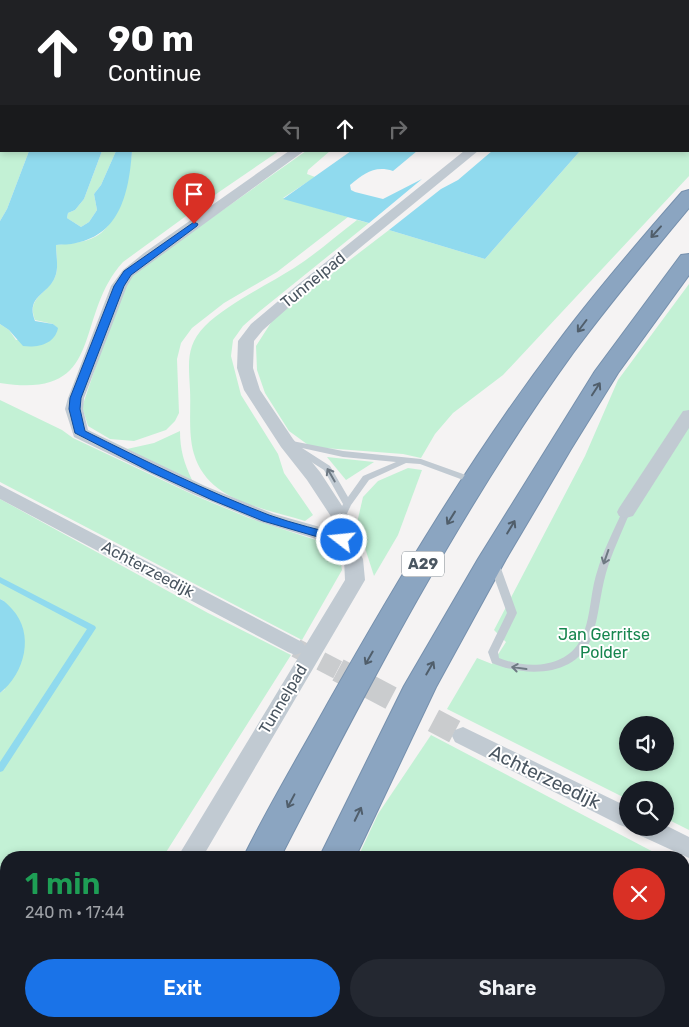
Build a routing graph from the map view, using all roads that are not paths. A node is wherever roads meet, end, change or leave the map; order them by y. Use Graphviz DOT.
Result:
graph roads {
  1 [pos="297,152"];
  2 [pos="471,152"];
  3 [pos="689,196"];
  4 [pos="689,260"];
  5 [pos="689,415"];
  6 [pos="287,443"];
  7 [pos="405,461"];
  8 [pos="474,481"];
  9 [pos="0,491"];
  10 [pos="344,511"];
  11 [pos="626,512"];
  12 [pos="342,540"];
  13 [pos="492,559"];
  14 [pos="295,647"];
  15 [pos="462,736"];
  16 [pos="619,814"];
  17 [pos="664,836"];
  18 [pos="689,848"];
  19 [pos="193,851"];
  20 [pos="266,851"];
  21 [pos="340,851"];
  1 -- 12 [label="street"];
  2 -- 6 [label="street, Tunnelpad"];
  3 -- 8 [label="highway, A29, one-way"];
  13 -- 4 [label="highway, one-way"];
  5 -- 11 [label="street"];
  6 -- 7 [label="lane"];
  10 -- 6 [label="street, Tunnelpad, one-way"];
  6 -- 12 [label="street, Tunnelpad"];
  7 -- 8 [label="lane"];
  7 -- 10 [label="lane"];
  8 -- 20 [label="highway, A29, one-way"];
  9 -- 14 [label="street, Achterzeedijk"];
  10 -- 12 [label="street, Tunnelpad"];
  11 -- 13 [label="lane, one-way"];
  12 -- 19 [label="street, Tunnelpad"];
  21 -- 13 [label="highway, one-way"];
  15 -- 16 [label="street, Achterzeedijk"];
  17 -- 18 [label="street"];
}
